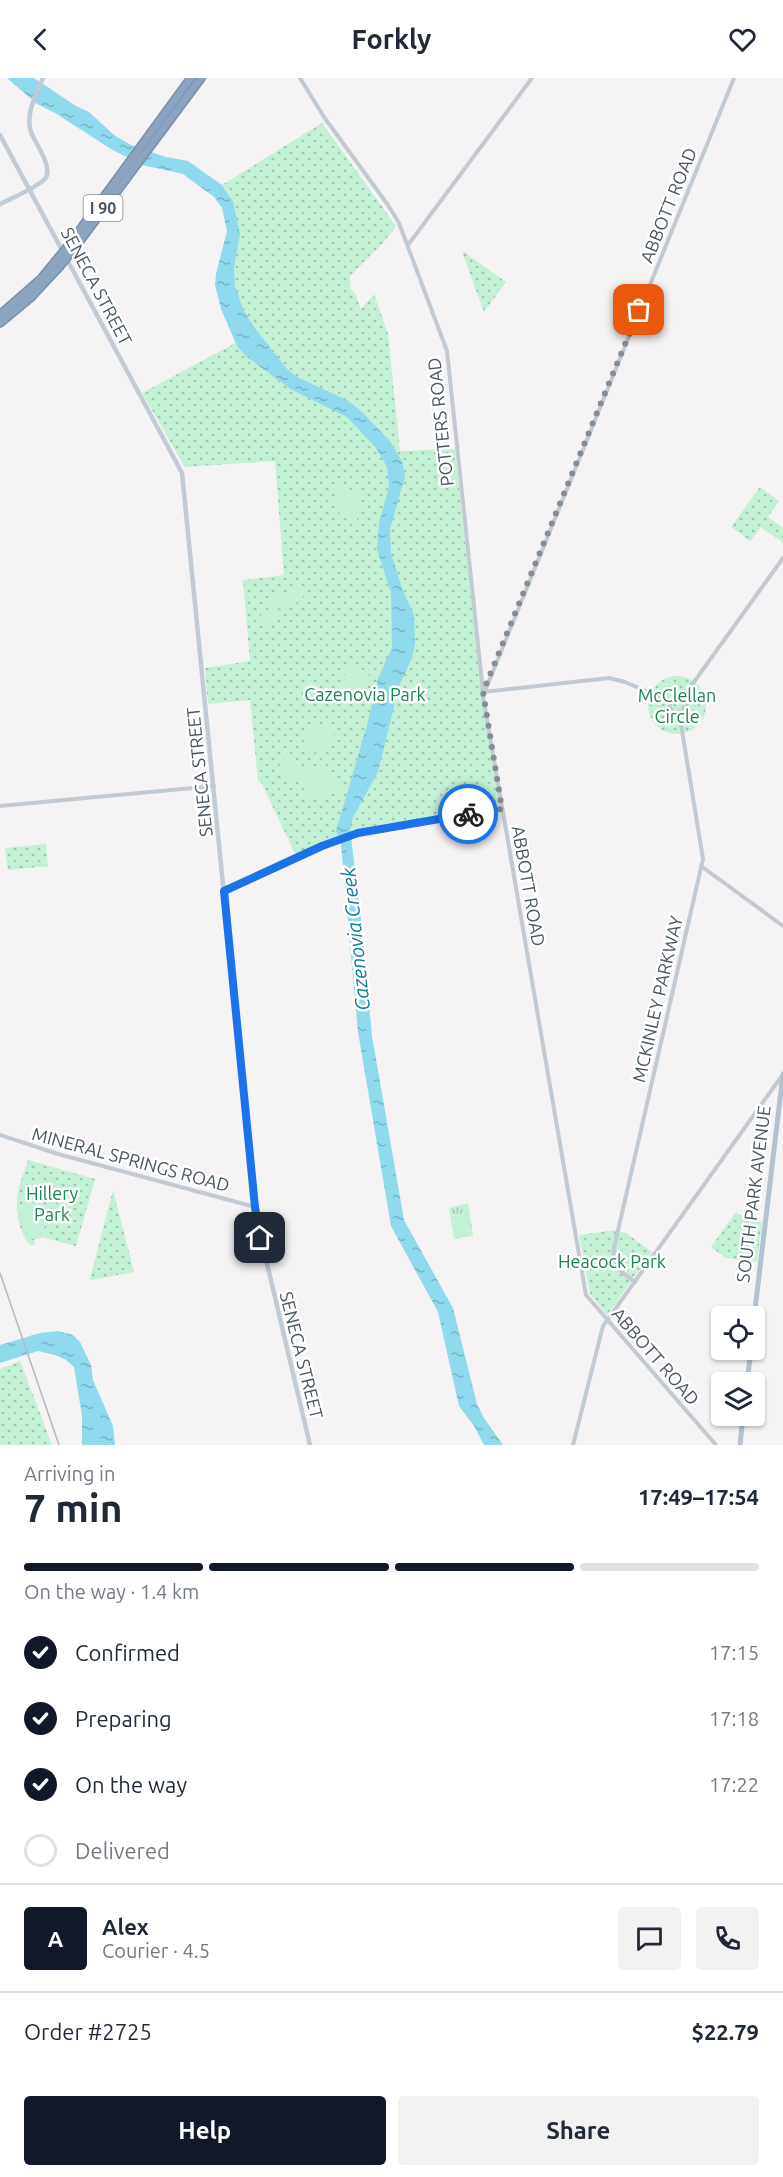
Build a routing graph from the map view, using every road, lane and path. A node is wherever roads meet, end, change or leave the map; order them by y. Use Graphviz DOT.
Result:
graph roads {
  1 [pos="191,78"];
  2 [pos="201,78"];
  3 [pos="300,78"];
  4 [pos="532,78"];
  5 [pos="734,78"];
  6 [pos="42,79"];
  7 [pos="0,135"];
  8 [pos="131,165"];
  9 [pos="29,188"];
  10 [pos="0,204"];
  11 [pos="408,245"];
  12 [pos="57,265"];
  13 [pos="0,315"];
  14 [pos="0,323"];
  15 [pos="783,558"];
  16 [pos="483,692"];
  17 [pos="681,700"];
  18 [pos="671,702"];
  19 [pos="679,712"];
  20 [pos="214,786"];
  21 [pos="0,806"];
  22 [pos="502,809"];
  23 [pos="701,866"];
  24 [pos="224,891"];
  25 [pos="783,926"];
  26 [pos="782,1076"];
  27 [pos="0,1135"];
  28 [pos="255,1207"];
  29 [pos="635,1282"];
  30 [pos="755,1306"];
  31 [pos="607,1320"];
  32 [pos="742,1426"];
  33 [pos="310,1445"];
  34 [pos="573,1445"];
  35 [pos="716,1445"];
  36 [pos="740,1445"];
  1 -- 8 [label="highway, I 90"];
  2 -- 8 [label="highway, I 90"];
  3 -- 11 [label="street, POTTERS ROAD"];
  4 -- 11 [label="street"];
  5 -- 16 [label="street, ABBOTT ROAD"];
  6 -- 9 [label="main road"];
  7 -- 9 [label="main road, SENECA STREET"];
  8 -- 12 [label="highway, I 90, bridge"];
  9 -- 10 [label="main road"];
  9 -- 20 [label="main road, SENECA STREET"];
  11 -- 16 [label="street, POTTERS ROAD"];
  12 -- 13 [label="highway, I 90"];
  12 -- 14 [label="highway, I 90"];
  15 -- 17 [label="street"];
  16 -- 18 [label="street"];
  16 -- 22 [label="street, ABBOTT ROAD"];
  17 -- 18 [label="street"];
  17 -- 19 [label="street"];
  18 -- 19 [label="street"];
  19 -- 23 [label="street, MCKINLEY PARKWAY"];
  20 -- 21 [label="street"];
  20 -- 24 [label="main road, SENECA STREET"];
  22 -- 24 [label="street"];
  22 -- 31 [label="street, ABBOTT ROAD"];
  23 -- 25 [label="street"];
  23 -- 29 [label="street, MCKINLEY PARKWAY"];
  24 -- 28 [label="main road, SENECA STREET"];
  26 -- 29 [label="street"];
  26 -- 30 [label="main road, SOUTH PARK AVENUE"];
  27 -- 28 [label="street, MINERAL SPRINGS ROAD"];
  28 -- 33 [label="main road, SENECA STREET"];
  29 -- 31 [label="street"];
  31 -- 34 [label="street"];
  31 -- 35 [label="street, ABBOTT ROAD"];
  32 -- 36 [label="main road"];
}
